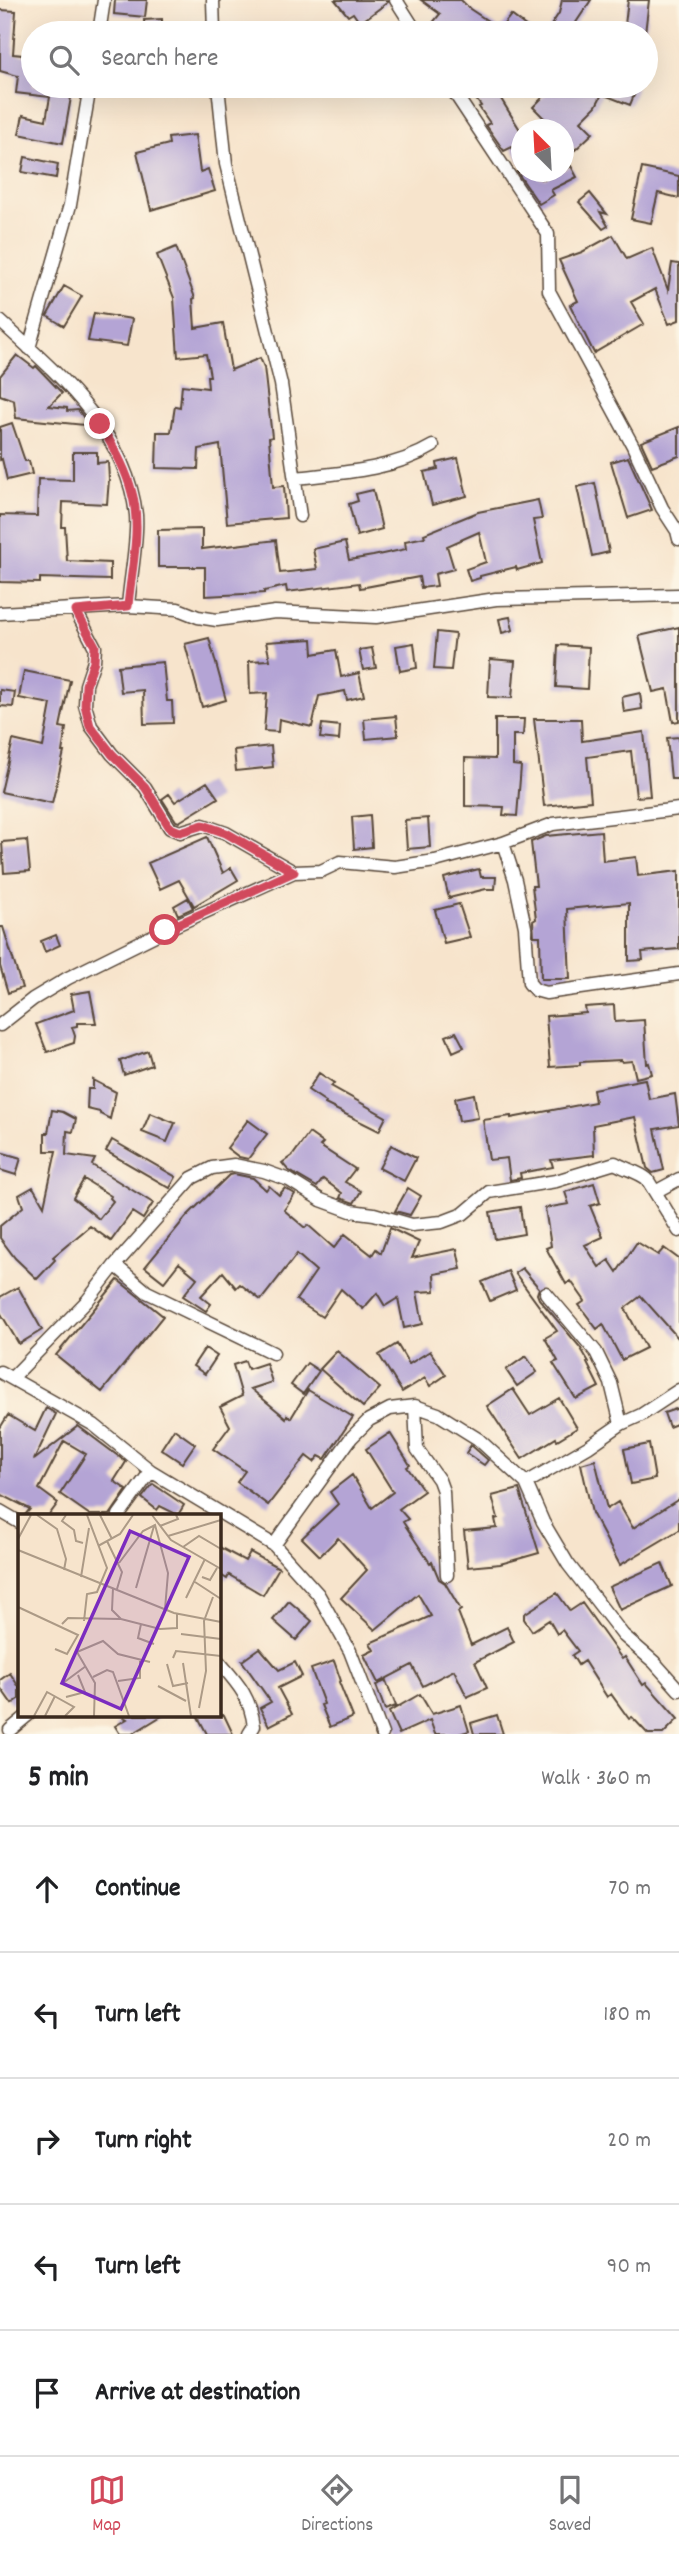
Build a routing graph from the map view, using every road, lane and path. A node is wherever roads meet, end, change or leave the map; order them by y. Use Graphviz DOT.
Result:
graph roads {
  1 [pos="104,0"];
  2 [pos="213,0"];
  3 [pos="396,0"];
  4 [pos="101,21"];
  5 [pos="214,21"];
  6 [pos="409,21"];
  7 [pos="88,98"];
  8 [pos="219,98"];
  9 [pos="458,98"];
  10 [pos="0,321"];
  11 [pos="29,348"];
  12 [pos="433,446"];
  13 [pos="296,478"];
  14 [pos="300,516"];
  15 [pos="679,539"];
  16 [pos="678,593"];
  17 [pos="128,606"];
  18 [pos="76,611"];
  19 [pos="0,613"];
  20 [pos="679,809"];
  21 [pos="503,843"];
  22 [pos="294,872"];
  23 [pos="679,974"];
  24 [pos="0,1025"];
  25 [pos="679,1179"];
  26 [pos="655,1192"];
  27 [pos="679,1231"];
  28 [pos="115,1265"];
  29 [pos="546,1293"];
  30 [pos="273,1353"];
  31 [pos="6,1375"];
  32 [pos="679,1390"];
  33 [pos="415,1406"];
  34 [pos="621,1424"];
  35 [pos="151,1471"];
  36 [pos="526,1483"];
  37 [pos="0,1511"];
  38 [pos="120,1514"];
  39 [pos="18,1521"];
  40 [pos="274,1545"];
  41 [pos="447,1575"];
  42 [pos="220,1663"];
  43 [pos="679,1690"];
  44 [pos="27,1716"];
  45 [pos="10,1730"];
  46 [pos="249,1734"];
  47 [pos="382,1734"];
  1 -- 4 [label="street"];
  2 -- 5 [label="street"];
  3 -- 6 [label="street"];
  7 -- 11 [label="street"];
  8 -- 13 [label="street"];
  9 -- 15 [label="street"];
  10 -- 11 [label="street"];
  11 -- 17 [label="street"];
  12 -- 13 [label="street"];
  13 -- 14 [label="street"];
  16 -- 17 [label="street"];
  17 -- 18 [label="street"];
  18 -- 19 [label="street"];
  18 -- 22 [label="street"];
  20 -- 21 [label="street"];
  21 -- 22 [label="street"];
  21 -- 23 [label="street"];
  22 -- 24 [label="street"];
  25 -- 26 [label="street"];
  26 -- 27 [label="street"];
  26 -- 28 [label="street"];
  28 -- 30 [label="street"];
  28 -- 31 [label="street"];
  29 -- 34 [label="street"];
  31 -- 35 [label="street"];
  32 -- 34 [label="street"];
  33 -- 36 [label="street"];
  33 -- 40 [label="street"];
  33 -- 41 [label="street"];
  34 -- 36 [label="street"];
  35 -- 38 [label="street"];
  35 -- 40 [label="street"];
  36 -- 43 [label="street"];
  37 -- 39 [label="street"];
  40 -- 47 [label="street"];
  42 -- 46 [label="street"];
  44 -- 45 [label="street"];
}
